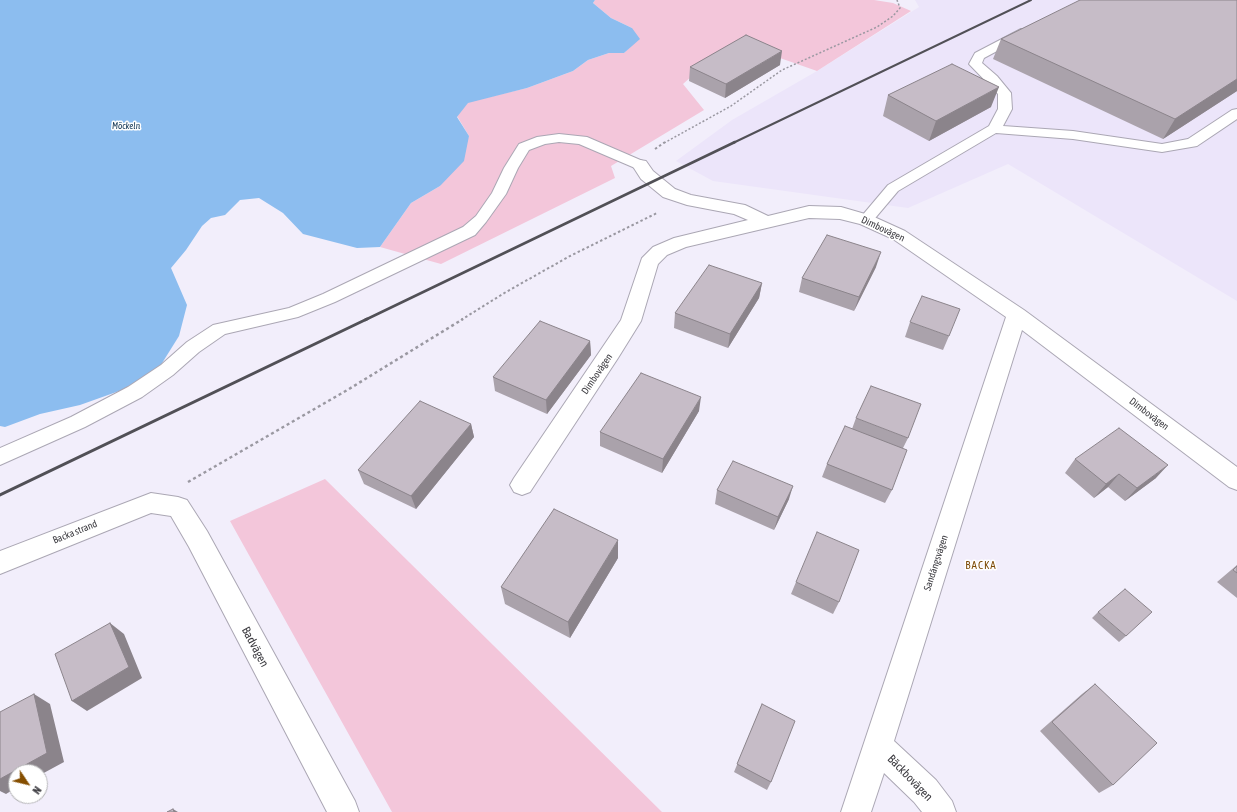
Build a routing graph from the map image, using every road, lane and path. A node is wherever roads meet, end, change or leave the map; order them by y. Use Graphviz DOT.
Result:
graph roads {
  1 [pos="897,0"];
  2 [pos="1034,26"];
  3 [pos="1237,113"];
  4 [pos="994,129"];
  5 [pos="640,165"];
  6 [pos="687,200"];
  7 [pos="866,220"];
  8 [pos="766,222"];
  9 [pos="1017,315"];
  10 [pos="0,457"];
  11 [pos="1237,480"];
  12 [pos="522,486"];
  13 [pos="151,503"];
  14 [pos="0,563"];
  15 [pos="877,746"];
  16 [pos="344,812"];
  17 [pos="856,812"];
  18 [pos="941,812"];
  1 -- 5 [label="path"];
  2 -- 4 [label="lane"];
  3 -- 4 [label="lane"];
  4 -- 7 [label="lane"];
  5 -- 6 [label="street"];
  5 -- 10 [label="lane"];
  6 -- 8 [label="street"];
  6 -- 13 [label="path"];
  7 -- 8 [label="street, Dimbovägen"];
  7 -- 9 [label="street, Dimbovägen"];
  8 -- 12 [label="street, Dimbovägen"];
  9 -- 11 [label="street, Dimbovägen"];
  9 -- 15 [label="street, Sandängsvägen"];
  13 -- 14 [label="street, Backa strand"];
  13 -- 16 [label="street, Badvägen"];
  15 -- 17 [label="street, Sandängsvägen"];
  15 -- 18 [label="street, Bäckbovägen"];
}
